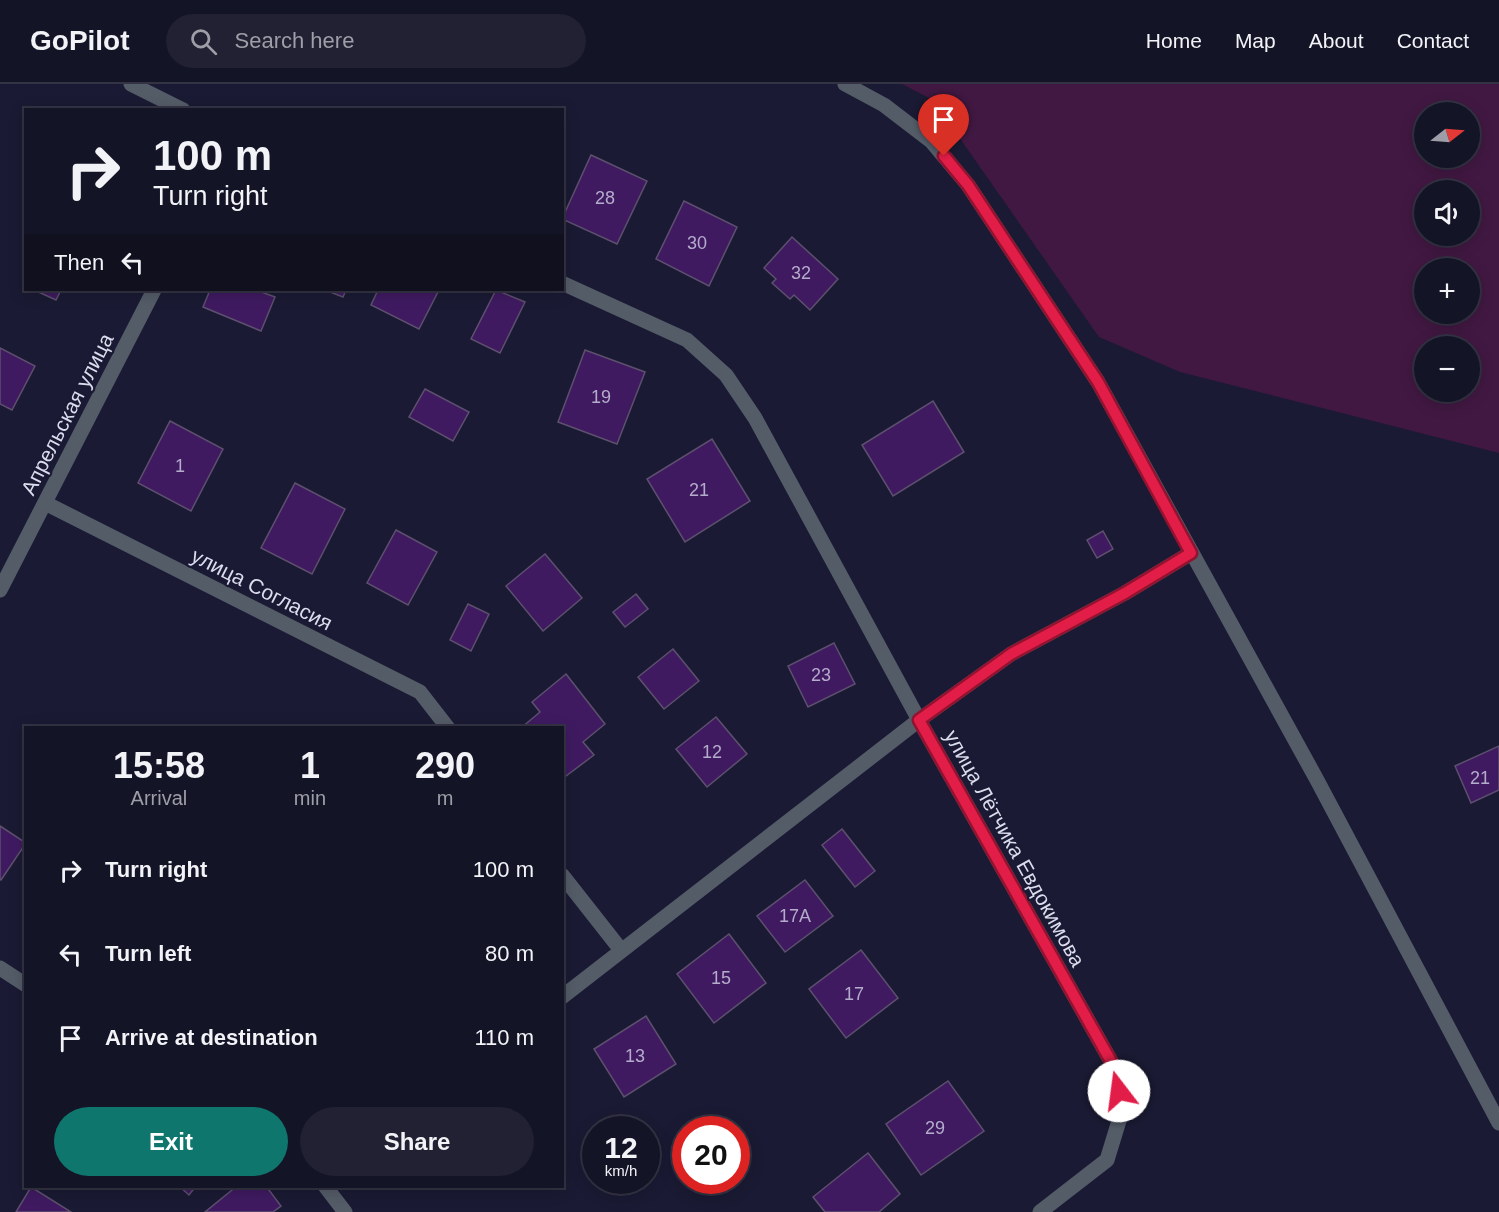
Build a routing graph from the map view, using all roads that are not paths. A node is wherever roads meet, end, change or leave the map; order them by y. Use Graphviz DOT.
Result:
graph roads {
  1 [pos="131,84"];
  2 [pos="845,84"];
  3 [pos="179,108"];
  4 [pos="564,284"];
  5 [pos="153,291"];
  6 [pos="45,503"];
  7 [pos="1191,553"];
  8 [pos="0,590"];
  9 [pos="919,720"];
  10 [pos="446,726"];
  11 [pos="564,878"];
  12 [pos="621,950"];
  13 [pos="0,968"];
  14 [pos="24,984"];
  15 [pos="564,995"];
  16 [pos="1499,1123"];
  17 [pos="327,1188"];
  18 [pos="345,1212"];
  19 [pos="1040,1212"];
  1 -- 3 [label="street"];
  2 -- 7 [label="street"];
  4 -- 9 [label="street, улица Лётчика Евдокимова"];
  5 -- 6 [label="street, Апрельская улица"];
  6 -- 8 [label="street, Апрельская улица"];
  6 -- 10 [label="street, улица Согласия"];
  7 -- 9 [label="street"];
  7 -- 16 [label="street"];
  9 -- 12 [label="street"];
  9 -- 19 [label="street, улица Лётчика Евдокимова"];
  11 -- 12 [label="street"];
  12 -- 15 [label="street"];
  13 -- 14 [label="street"];
  17 -- 18 [label="street"];
}
